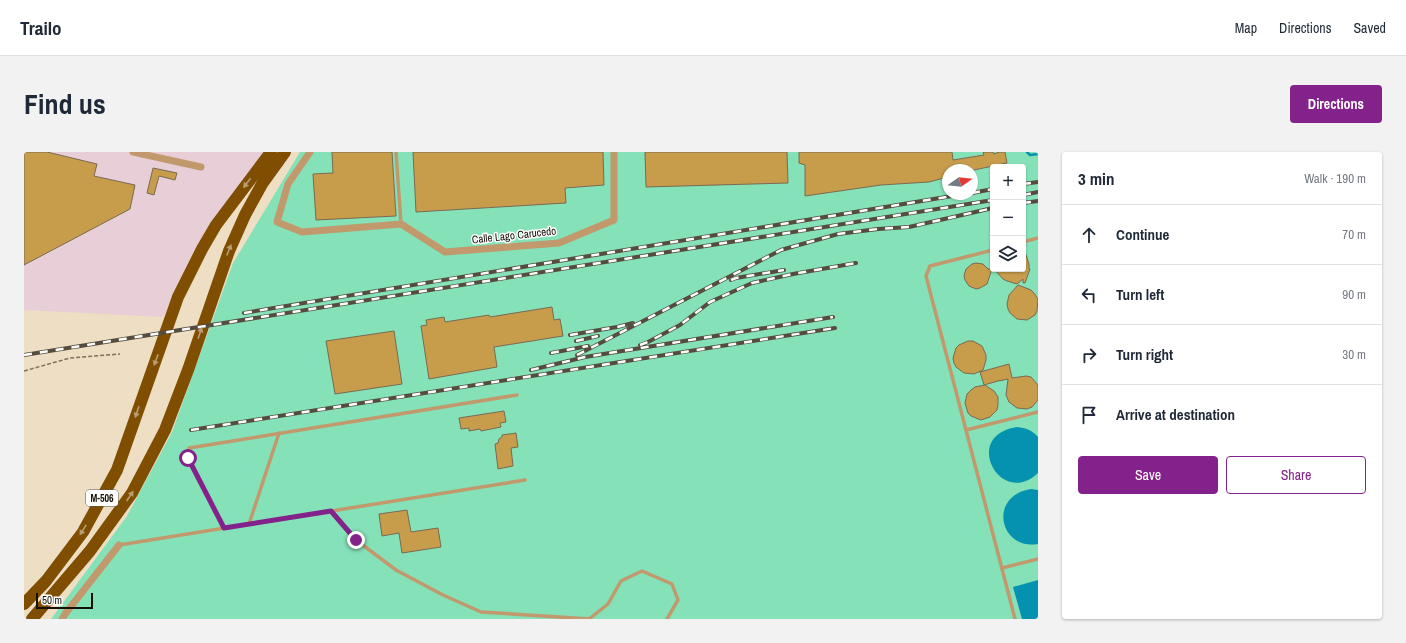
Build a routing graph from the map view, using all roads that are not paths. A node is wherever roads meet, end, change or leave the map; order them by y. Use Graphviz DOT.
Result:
graph roads {
  1 [pos="133,152"];
  2 [pos="271,152"];
  3 [pos="285,152"];
  4 [pos="310,152"];
  5 [pos="396,152"];
  6 [pos="614,152"];
  7 [pos="201,167"];
  8 [pos="401,224"];
  9 [pos="1038,238"];
  10 [pos="1026,241"];
  11 [pos="990,251"];
  12 [pos="517,396"];
  13 [pos="1038,412"];
  14 [pos="966,430"];
  15 [pos="279,433"];
  16 [pos="525,480"];
  17 [pos="331,511"];
  18 [pos="249,524"];
  19 [pos="224,528"];
  20 [pos="119,545"];
  21 [pos="1038,559"];
  22 [pos="1002,568"];
  23 [pos="46,581"];
  24 [pos="24,600"];
  25 [pos="24,604"];
  26 [pos="34,617"];
  27 [pos="62,619"];
  28 [pos="590,619"];
  29 [pos="667,619"];
  30 [pos="1015,619"];
  1 -- 7 [label="street"];
  2 -- 23 [label="highway, M-506, one-way"];
  26 -- 3 [label="highway, M-506, one-way"];
  4 -- 8 [label="street"];
  5 -- 8 [label="lane"];
  6 -- 8 [label="street, Calle Lago Carucedo"];
  9 -- 10 [label="lane"];
  11 -- 14 [label="lane"];
  12 -- 15 [label="lane"];
  13 -- 14 [label="lane"];
  14 -- 22 [label="lane"];
  15 -- 18 [label="lane"];
  15 -- 19 [label="lane"];
  16 -- 17 [label="lane"];
  17 -- 18 [label="lane"];
  17 -- 28 [label="lane"];
  18 -- 19 [label="lane"];
  19 -- 20 [label="lane"];
  20 -- 27 [label="street"];
  21 -- 22 [label="lane"];
  22 -- 30 [label="lane"];
  23 -- 24 [label="lane"];
  23 -- 25 [label="highway, M-506"];
  28 -- 29 [label="lane"];
}
